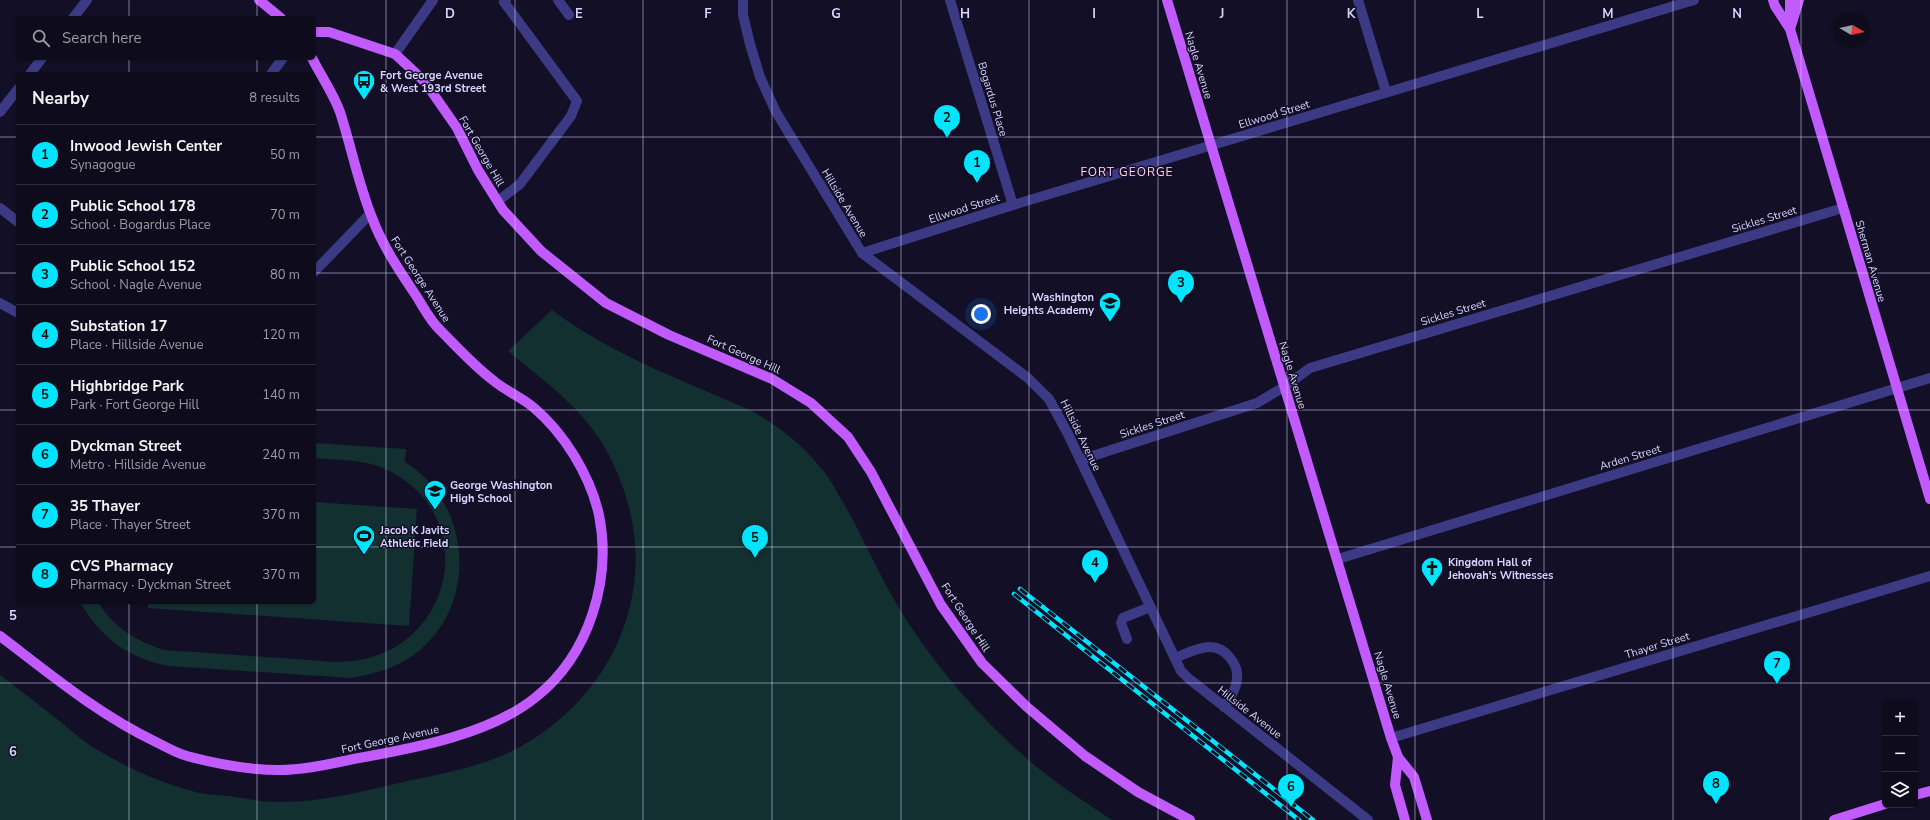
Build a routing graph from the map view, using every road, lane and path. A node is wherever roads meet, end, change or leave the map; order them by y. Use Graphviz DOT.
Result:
graph roads {
  1 [pos="87,0"];
  2 [pos="259,0"];
  3 [pos="433,0"];
  4 [pos="506,0"];
  5 [pos="558,0"];
  6 [pos="743,0"];
  7 [pos="950,0"];
  8 [pos="1167,0"];
  9 [pos="1358,0"];
  10 [pos="1694,0"];
  11 [pos="1774,0"];
  12 [pos="1790,0"];
  13 [pos="1799,0"];
  14 [pos="569,14"];
  15 [pos="75,16"];
  16 [pos="279,16"];
  17 [pos="1790,29"];
  18 [pos="316,32"];
  19 [pos="395,54"];
  20 [pos="40,60"];
  21 [pos="282,60"];
  22 [pos="313,60"];
  23 [pos="32,72"];
  24 [pos="272,72"];
  25 [pos="16,92"];
  26 [pos="1386,92"];
  27 [pos="0,112"];
  28 [pos="1210,146"];
  29 [pos="498,201"];
  30 [pos="1013,205"];
  31 [pos="0,208"];
  32 [pos="1843,208"];
  33 [pos="370,214"];
  34 [pos="16,220"];
  35 [pos="862,253"];
  36 [pos="316,270"];
  37 [pos="0,303"];
  38 [pos="16,312"];
  39 [pos="1930,378"];
  40 [pos="1284,387"];
  41 [pos="1896,388"];
  42 [pos="1080,460"];
  43 [pos="1930,499"];
  44 [pos="1338,558"];
  45 [pos="1930,576"];
  46 [pos="1150,607"];
  47 [pos="0,636"];
  48 [pos="1127,640"];
  49 [pos="1175,658"];
  50 [pos="1224,707"];
  51 [pos="1391,738"];
  52 [pos="1398,757"];
  53 [pos="1930,790"];
  54 [pos="1918,794"];
  55 [pos="1882,805"];
  56 [pos="1190,820"];
  57 [pos="1368,820"];
  58 [pos="1405,820"];
  59 [pos="1427,820"];
  60 [pos="1834,820"];
  1 -- 15 [label="street"];
  2 -- 16 [label="main road"];
  3 -- 19 [label="street"];
  4 -- 29 [label="street"];
  5 -- 14 [label="street"];
  6 -- 35 [label="street, Hillside Avenue"];
  7 -- 30 [label="street, Bogardus Place"];
  8 -- 28 [label="main road, Nagle Avenue"];
  9 -- 26 [label="street"];
  10 -- 26 [label="street, Ellwood Street"];
  11 -- 17 [label="main road, Sherman Avenue"];
  12 -- 17 [label="main road, Sherman Avenue"];
  13 -- 17 [label="main road"];
  17 -- 32 [label="main road, Sherman Avenue"];
  18 -- 19 [label="main road, Fort George Hill"];
  19 -- 29 [label="main road, Fort George Hill"];
  20 -- 23 [label="street"];
  21 -- 24 [label="street"];
  22 -- 33 [label="main road, Fort George Avenue"];
  25 -- 27 [label="street"];
  26 -- 28 [label="street, Ellwood Street"];
  28 -- 30 [label="street, Ellwood Street"];
  28 -- 40 [label="main road, Nagle Avenue"];
  29 -- 56 [label="main road, Fort George Hill"];
  30 -- 35 [label="street, Ellwood Street"];
  31 -- 34 [label="street"];
  32 -- 40 [label="street, Sickles Street"];
  32 -- 41 [label="main road, Sherman Avenue"];
  33 -- 36 [label="street"];
  33 -- 47 [label="main road, Fort George Avenue"];
  35 -- 42 [label="street, Hillside Avenue"];
  37 -- 38 [label="street"];
  39 -- 41 [label="street, Arden Street"];
  40 -- 42 [label="street, Sickles Street"];
  40 -- 44 [label="main road, Nagle Avenue"];
  41 -- 43 [label="main road, Sherman Avenue"];
  41 -- 44 [label="street, Arden Street"];
  42 -- 46 [label="street, Hillside Avenue"];
  44 -- 51 [label="main road, Nagle Avenue"];
  45 -- 51 [label="street, Thayer Street"];
  46 -- 48 [label="street"];
  46 -- 49 [label="street, Hillside Avenue"];
  49 -- 50 [label="street, Hillside Avenue"];
  49 -- 50 [label="street"];
  50 -- 57 [label="street, Hillside Avenue"];
  51 -- 52 [label="main road, Nagle Avenue"];
  52 -- 58 [label="main road, Nagle Avenue"];
  52 -- 59 [label="main road, Nagle Avenue"];
  53 -- 54 [label="main road"];
  55 -- 60 [label="main road"];
}
